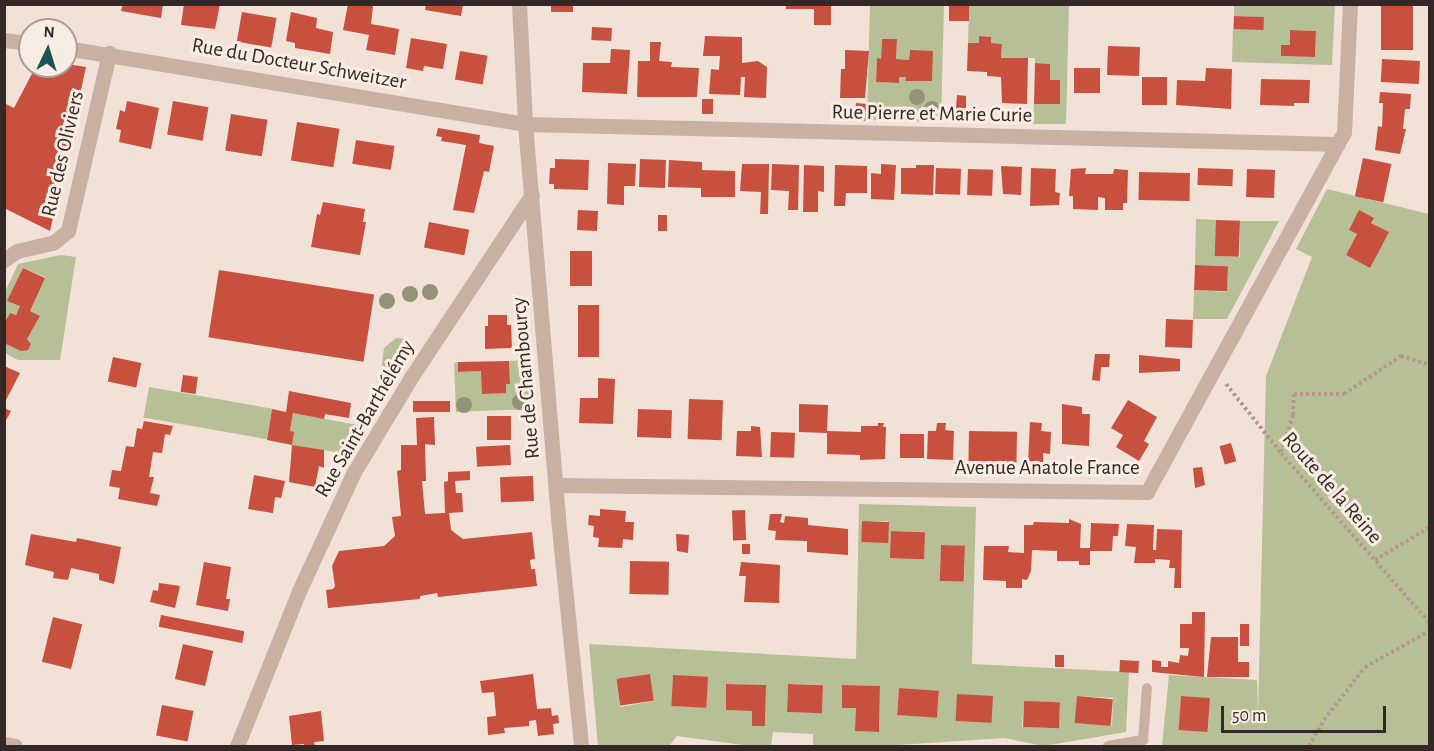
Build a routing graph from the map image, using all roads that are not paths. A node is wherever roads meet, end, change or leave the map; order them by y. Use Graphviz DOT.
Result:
graph roads {
  1 [pos="519,4"];
  2 [pos="1350,4"];
  3 [pos="78,49"];
  4 [pos="109,53"];
  5 [pos="525,124"];
  6 [pos="1338,144"];
  7 [pos="532,195"];
  8 [pos="4,260"];
  9 [pos="556,485"];
  10 [pos="1147,688"];
  11 [pos="4,744"];
  12 [pos="15,747"];
  13 [pos="237,747"];
  14 [pos="581,747"];
  15 [pos="1108,747"];
  1 -- 5 [label="street, Rue de Chambourcy"];
  2 -- 6 [label="street, Avenue Anatole France"];
  3 -- 4 [label="street, Rue du Docteur Schweitzer"];
  4 -- 5 [label="street, Rue du Docteur Schweitzer"];
  4 -- 8 [label="street, Rue des Oliviers"];
  5 -- 6 [label="street, Rue Pierre et Marie Curie"];
  5 -- 7 [label="street, Rue de Chambourcy"];
  6 -- 9 [label="street, Avenue Anatole France"];
  7 -- 9 [label="street, Rue de Chambourcy"];
  7 -- 13 [label="street, Rue Saint-Barthélémy"];
  9 -- 14 [label="street, Rue de Chambourcy"];
  10 -- 15 [label="lane"];
  11 -- 12 [label="street"];
}
